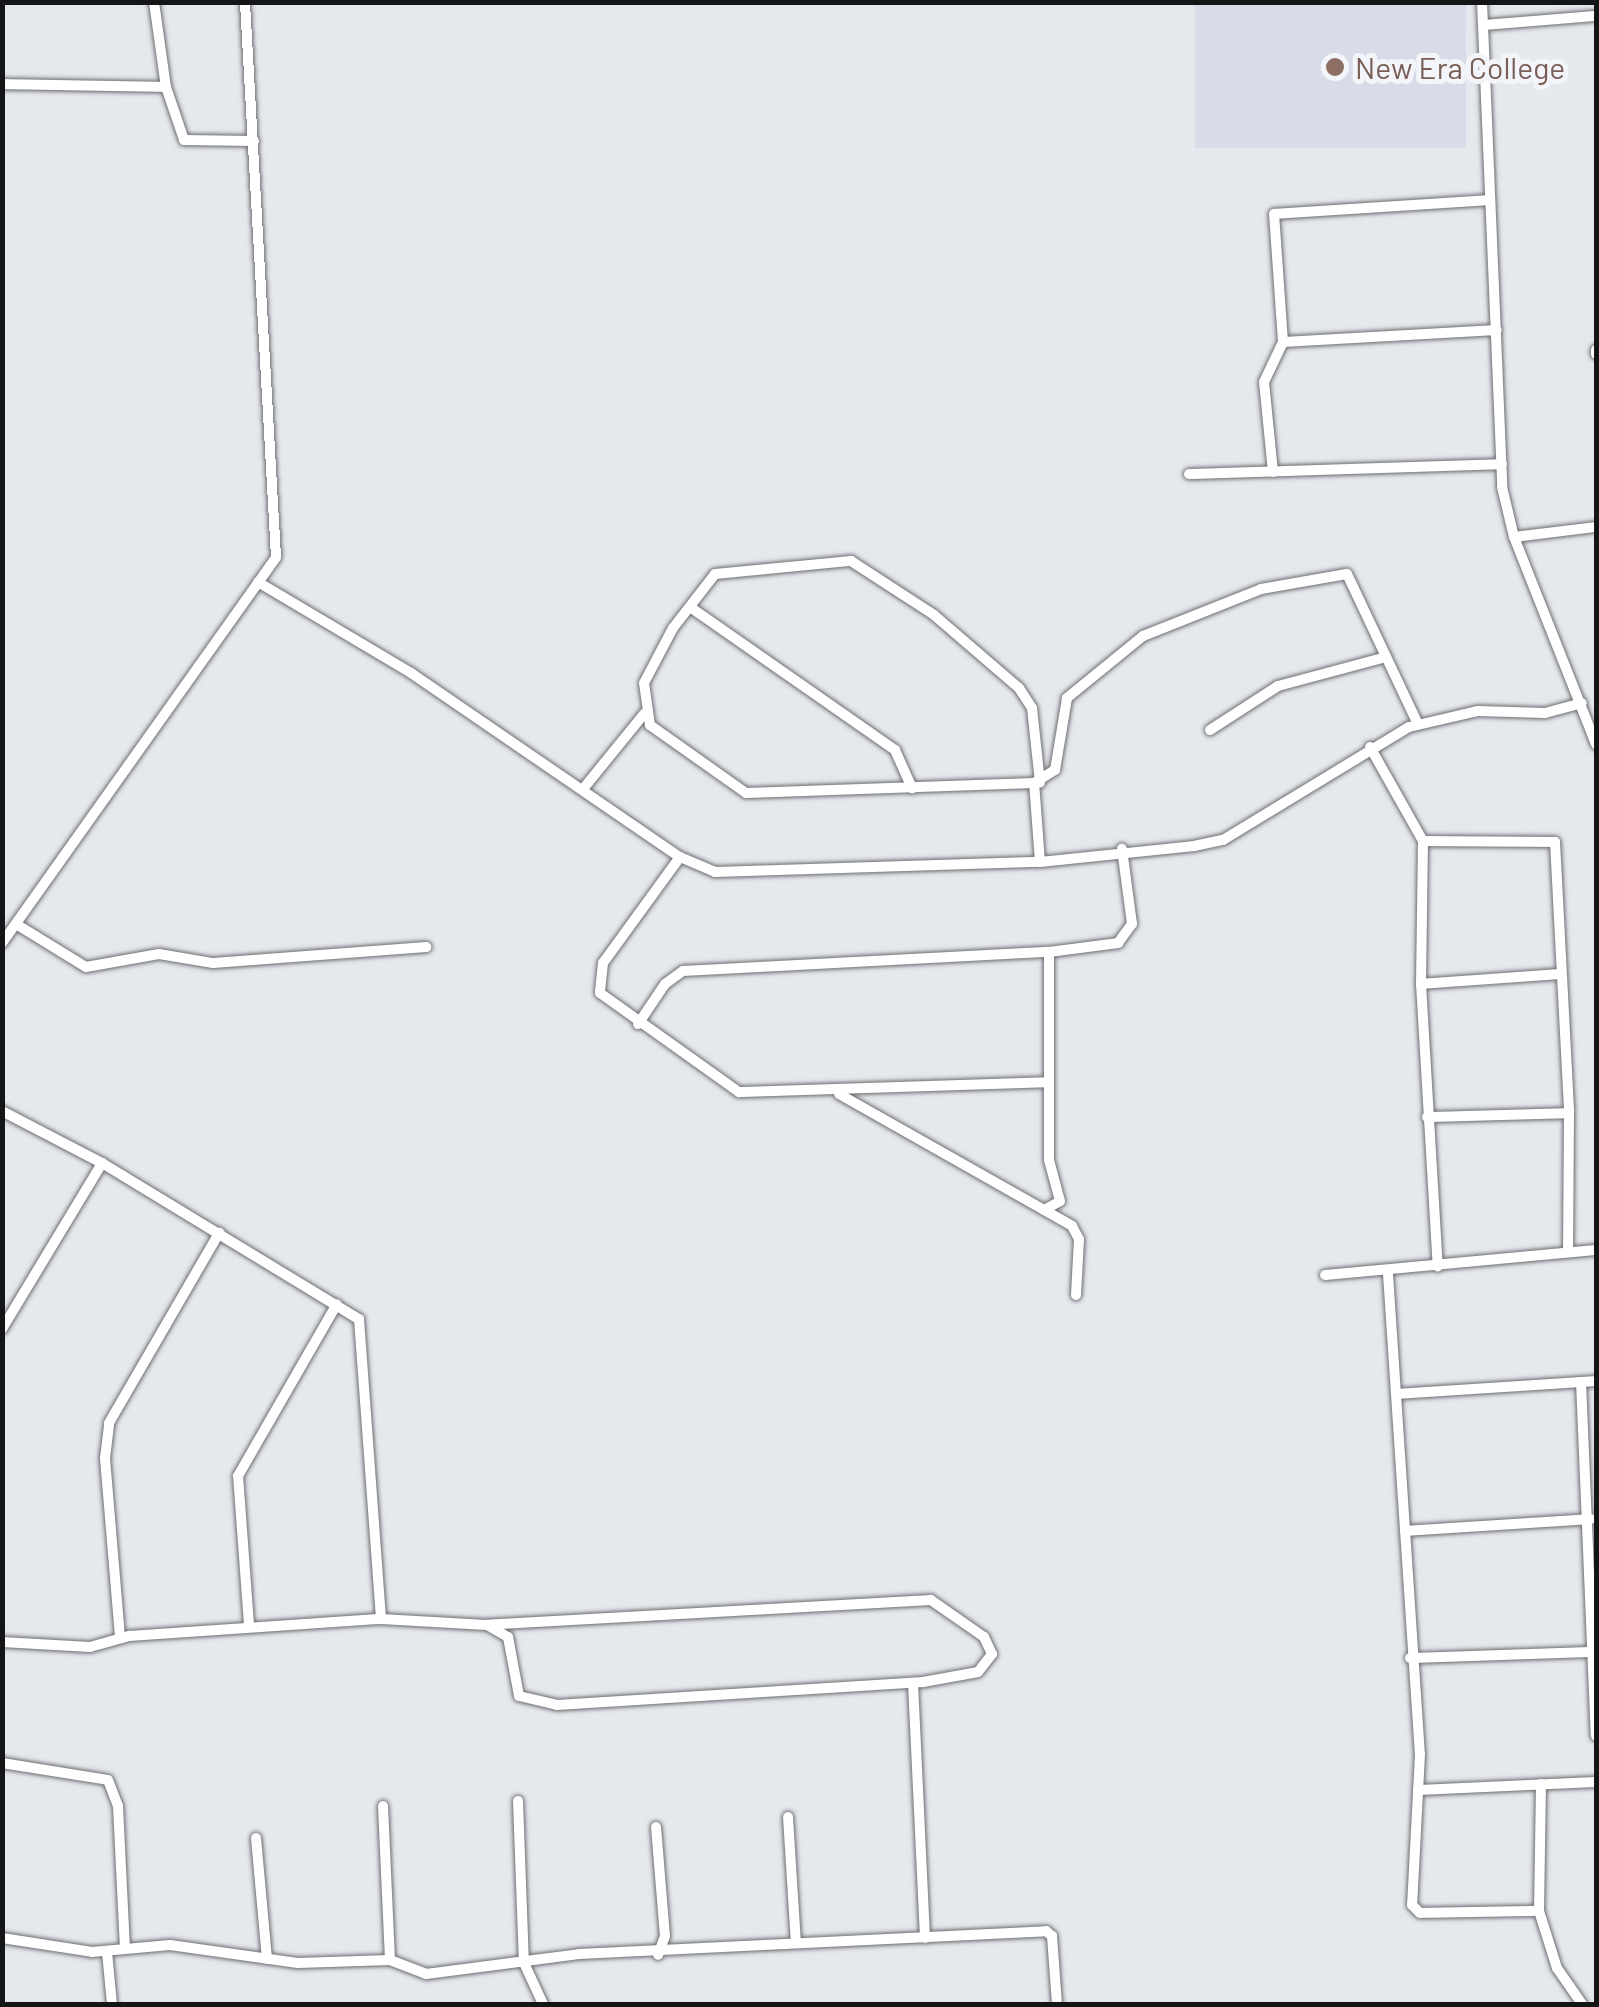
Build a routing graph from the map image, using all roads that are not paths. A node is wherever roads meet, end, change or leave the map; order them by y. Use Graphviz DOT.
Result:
graph roads {
  1 [pos="154,2"];
  2 [pos="245,2"];
  3 [pos="1482,2"];
  4 [pos="1596,16"];
  5 [pos="1483,25"];
  6 [pos="2,84"];
  7 [pos="166,88"];
  8 [pos="254,141"];
  9 [pos="1490,200"];
  10 [pos="1497,330"];
  11 [pos="1283,342"];
  12 [pos="1502,464"];
  13 [pos="1273,472"];
  14 [pos="1189,474"];
  15 [pos="1596,527"];
  16 [pos="1514,537"];
  17 [pos="258,582"];
  18 [pos="690,607"];
  19 [pos="1386,657"];
  20 [pos="1582,704"];
  21 [pos="644,714"];
  22 [pos="1418,724"];
  23 [pos="1210,730"];
  24 [pos="1596,744"];
  25 [pos="1370,748"];
  26 [pos="1037,783"];
  27 [pos="912,788"];
  28 [pos="583,789"];
  29 [pos="1424,841"];
  30 [pos="1122,849"];
  31 [pos="680,856"];
  32 [pos="1040,862"];
  33 [pos="16,924"];
  34 [pos="2,944"];
  35 [pos="426,947"];
  36 [pos="1050,952"];
  37 [pos="1560,974"];
  38 [pos="1421,984"];
  39 [pos="638,1024"];
  40 [pos="1049,1082"];
  41 [pos="837,1093"];
  42 [pos="2,1112"];
  43 [pos="1569,1114"];
  44 [pos="1427,1118"];
  45 [pos="102,1163"];
  46 [pos="1044,1210"];
  47 [pos="219,1233"];
  48 [pos="1568,1250"];
  49 [pos="1596,1250"];
  50 [pos="1438,1266"];
  51 [pos="1388,1274"];
  52 [pos="1325,1276"];
  53 [pos="1076,1295"];
  54 [pos="337,1304"];
  55 [pos="2,1329"];
  56 [pos="1596,1381"];
  57 [pos="1580,1382"];
  58 [pos="1397,1394"];
  59 [pos="1591,1520"];
  60 [pos="1405,1532"];
  61 [pos="381,1619"];
  62 [pos="487,1624"];
  63 [pos="249,1625"];
  64 [pos="120,1637"];
  65 [pos="2,1642"];
  66 [pos="1594,1644"];
  67 [pos="1410,1658"];
  68 [pos="913,1683"];
  69 [pos="1596,1736"];
  70 [pos="2,1763"];
  71 [pos="1596,1782"];
  72 [pos="1541,1784"];
  73 [pos="1418,1790"];
  74 [pos="518,1801"];
  75 [pos="383,1806"];
  76 [pos="788,1817"];
  77 [pos="656,1827"];
  78 [pos="256,1838"];
  79 [pos="1539,1911"];
  80 [pos="665,1936"];
  81 [pos="2,1938"];
  82 [pos="925,1938"];
  83 [pos="796,1942"];
  84 [pos="125,1949"];
  85 [pos="106,1952"];
  86 [pos="680,1952"];
  87 [pos="658,1955"];
  88 [pos="266,1958"];
  89 [pos="390,1960"];
  90 [pos="524,1963"];
  91 [pos="112,2004"];
  92 [pos="543,2004"];
  93 [pos="1057,2004"];
  94 [pos="1582,2004"];
  1 -- 7 [label="street"];
  2 -- 8 [label="street"];
  3 -- 5 [label="street"];
  4 -- 5 [label="street"];
  5 -- 9 [label="street"];
  6 -- 7 [label="street"];
  7 -- 8 [label="street"];
  8 -- 17 [label="street"];
  9 -- 10 [label="street"];
  9 -- 11 [label="street"];
  10 -- 11 [label="street"];
  10 -- 12 [label="street"];
  11 -- 13 [label="street"];
  12 -- 13 [label="street"];
  12 -- 16 [label="street"];
  13 -- 14 [label="street"];
  15 -- 16 [label="street"];
  16 -- 20 [label="street"];
  17 -- 28 [label="street"];
  17 -- 33 [label="street"];
  18 -- 21 [label="street"];
  18 -- 26 [label="street"];
  18 -- 27 [label="street"];
  19 -- 22 [label="street"];
  19 -- 23 [label="street"];
  19 -- 26 [label="street"];
  20 -- 22 [label="street"];
  20 -- 24 [label="street"];
  21 -- 27 [label="street"];
  21 -- 28 [label="street"];
  22 -- 25 [label="street"];
  25 -- 29 [label="street"];
  25 -- 30 [label="street"];
  26 -- 27 [label="street"];
  26 -- 32 [label="street"];
  28 -- 31 [label="street"];
  29 -- 37 [label="street"];
  29 -- 38 [label="street"];
  30 -- 32 [label="street"];
  30 -- 36 [label="street"];
  31 -- 32 [label="street"];
  31 -- 39 [label="street"];
  33 -- 34 [label="street"];
  33 -- 35 [label="street"];
  36 -- 39 [label="street"];
  36 -- 40 [label="street"];
  37 -- 38 [label="street"];
  37 -- 43 [label="street"];
  38 -- 44 [label="street"];
  39 -- 41 [label="street"];
  40 -- 41 [label="street"];
  40 -- 46 [label="street"];
  41 -- 46 [label="street"];
  42 -- 45 [label="street"];
  43 -- 44 [label="street"];
  43 -- 48 [label="street"];
  44 -- 50 [label="street"];
  45 -- 47 [label="street"];
  45 -- 55 [label="street"];
  46 -- 53 [label="street"];
  47 -- 54 [label="street"];
  47 -- 64 [label="street"];
  48 -- 49 [label="street"];
  48 -- 50 [label="street"];
  50 -- 51 [label="street"];
  51 -- 52 [label="street"];
  51 -- 58 [label="street"];
  54 -- 61 [label="street"];
  54 -- 63 [label="street"];
  56 -- 57 [label="street"];
  57 -- 58 [label="street"];
  57 -- 59 [label="street"];
  58 -- 60 [label="street"];
  59 -- 60 [label="street"];
  59 -- 66 [label="street"];
  60 -- 67 [label="street"];
  61 -- 62 [label="street"];
  61 -- 63 [label="street"];
  62 -- 68 [label="street"];
  62 -- 68 [label="street"];
  63 -- 64 [label="street"];
  64 -- 65 [label="street"];
  66 -- 67 [label="street"];
  66 -- 69 [label="street"];
  67 -- 73 [label="street"];
  68 -- 82 [label="street"];
  70 -- 84 [label="street"];
  71 -- 72 [label="street"];
  72 -- 73 [label="street"];
  72 -- 79 [label="street"];
  73 -- 79 [label="street"];
  74 -- 90 [label="street"];
  75 -- 89 [label="street"];
  76 -- 83 [label="street"];
  77 -- 80 [label="street"];
  78 -- 88 [label="street"];
  79 -- 94 [label="street"];
  80 -- 86 [label="street"];
  80 -- 87 [label="street"];
  81 -- 85 [label="street"];
  82 -- 83 [label="street"];
  82 -- 93 [label="street"];
  83 -- 86 [label="street"];
  84 -- 85 [label="street"];
  84 -- 88 [label="street"];
  85 -- 91 [label="street"];
  86 -- 87 [label="street"];
  87 -- 90 [label="street"];
  88 -- 89 [label="street"];
  89 -- 90 [label="street"];
  90 -- 92 [label="street"];
}
